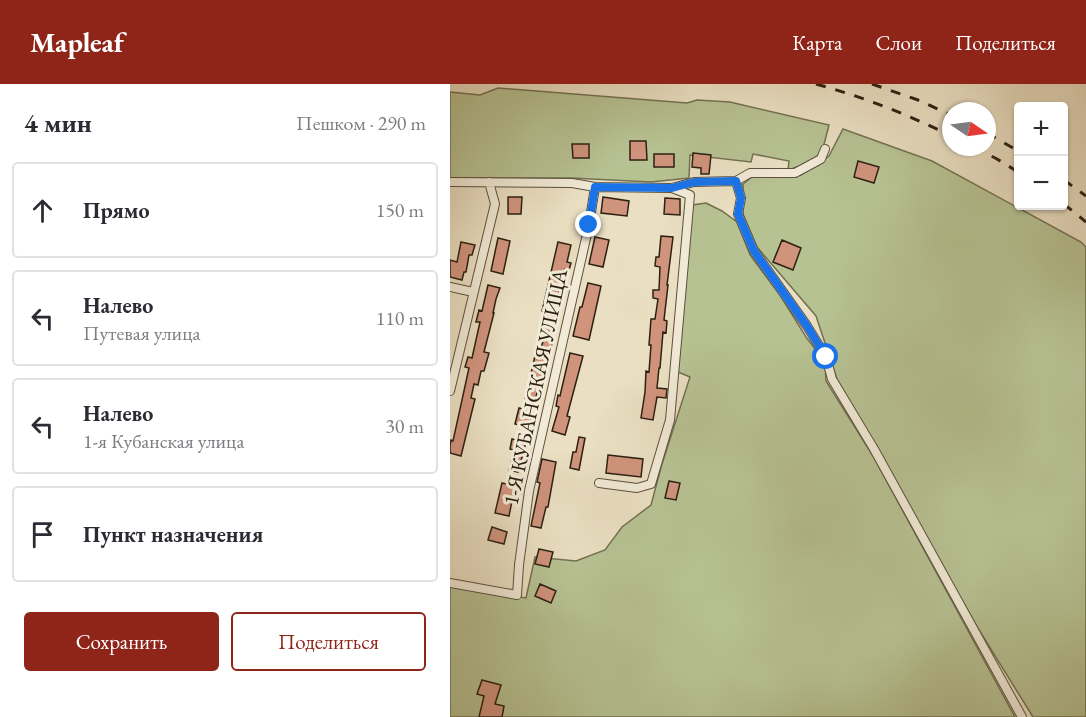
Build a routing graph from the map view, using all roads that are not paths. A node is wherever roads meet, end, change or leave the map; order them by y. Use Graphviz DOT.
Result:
graph roads {
  1 [pos="825,149"];
  2 [pos="736,181"];
  3 [pos="450,182"];
  4 [pos="489,182"];
  5 [pos="595,187"];
  6 [pos="672,188"];
  7 [pos="450,287"];
  8 [pos="473,292"];
  9 [pos="451,380"];
  10 [pos="450,391"];
  11 [pos="599,483"];
  12 [pos="450,583"];
  13 [pos="1022,717"];
  1 -- 2 [label="street"];
  2 -- 6 [label="street"];
  2 -- 13 [label="street"];
  3 -- 4 [label="street"];
  4 -- 5 [label="street"];
  4 -- 8 [label="street"];
  5 -- 6 [label="street"];
  5 -- 12 [label="street, 1-Я КУБАНСКАЯ УЛИЦА"];
  6 -- 11 [label="street"];
  7 -- 8 [label="street"];
  8 -- 9 [label="street"];
  9 -- 10 [label="street"];
}
